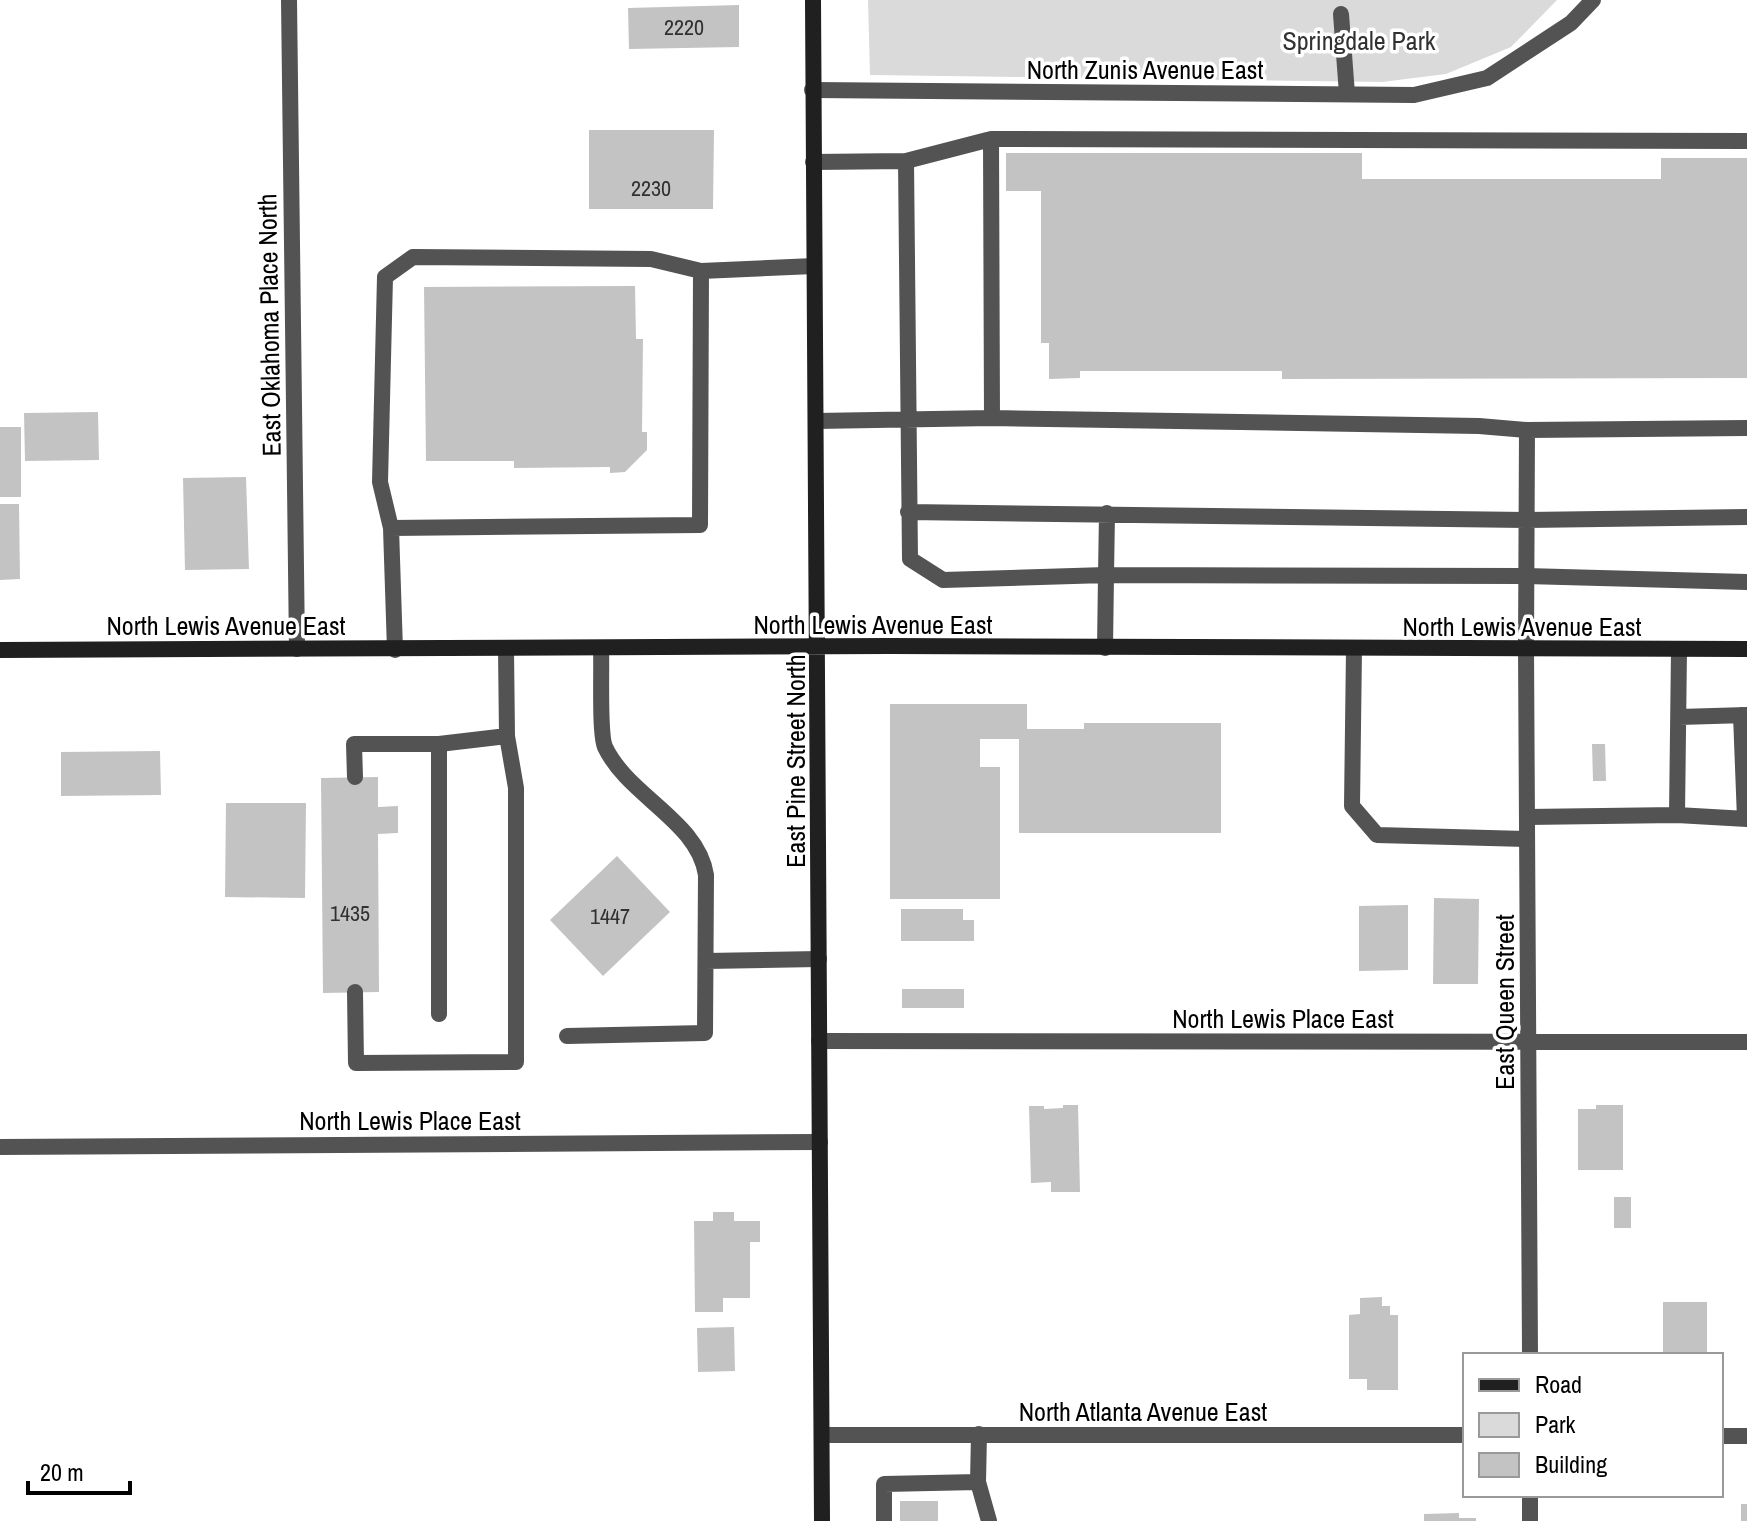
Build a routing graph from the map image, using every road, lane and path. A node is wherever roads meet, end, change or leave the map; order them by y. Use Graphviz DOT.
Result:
graph roads {
  1 [pos="289,0"];
  2 [pos="813,0"];
  3 [pos="1593,0"];
  4 [pos="1341,14"];
  5 [pos="812,90"];
  6 [pos="1347,94"];
  7 [pos="991,139"];
  8 [pos="1747,141"];
  9 [pos="906,161"];
  10 [pos="813,162"];
  11 [pos="814,266"];
  12 [pos="701,271"];
  13 [pos="992,418"];
  14 [pos="816,421"];
  15 [pos="911,421"];
  16 [pos="1747,428"];
  17 [pos="1527,430"];
  18 [pos="908,512"];
  19 [pos="1107,513"];
  20 [pos="1747,517"];
  21 [pos="1527,520"];
  22 [pos="391,528"];
  23 [pos="1106,575"];
  24 [pos="1526,576"];
  25 [pos="1747,582"];
  26 [pos="819,648"];
  27 [pos="1105,648"];
  28 [pos="297,649"];
  29 [pos="601,649"];
  30 [pos="1354,649"];
  31 [pos="1526,649"];
  32 [pos="1747,649"];
  33 [pos="0,650"];
  34 [pos="395,650"];
  35 [pos="506,650"];
  36 [pos="1679,650"];
  37 [pos="1744,715"];
  38 [pos="1679,717"];
  39 [pos="507,736"];
  40 [pos="439,744"];
  41 [pos="355,777"];
  42 [pos="1677,815"];
  43 [pos="1527,817"];
  44 [pos="1746,819"];
  45 [pos="1527,839"];
  46 [pos="819,959"];
  47 [pos="706,961"];
  48 [pos="355,992"];
  49 [pos="439,1014"];
  50 [pos="567,1036"];
  51 [pos="819,1041"];
  52 [pos="1747,1042"];
  53 [pos="1529,1043"];
  54 [pos="820,1142"];
  55 [pos="0,1147"];
  56 [pos="1530,1353"];
  57 [pos="979,1434"];
  58 [pos="822,1435"];
  59 [pos="1463,1435"];
  60 [pos="1723,1436"];
  61 [pos="1747,1436"];
  62 [pos="978,1482"];
  63 [pos="1530,1497"];
  64 [pos="822,1521"];
  65 [pos="884,1521"];
  66 [pos="989,1521"];
  67 [pos="1530,1521"];
  1 -- 28 [label="street, East Oklahoma Place North"];
  2 -- 5 [label="main road, East Pine Street North"];
  3 -- 6 [label="street, North Zunis Avenue East"];
  4 -- 6 [label="street"];
  5 -- 6 [label="street, North Zunis Avenue East"];
  5 -- 10 [label="main road, East Pine Street North"];
  7 -- 8 [label="street"];
  7 -- 9 [label="street"];
  7 -- 13 [label="street"];
  9 -- 10 [label="street"];
  9 -- 15 [label="street"];
  10 -- 11 [label="main road, East Pine Street North"];
  11 -- 12 [label="street"];
  11 -- 14 [label="main road, East Pine Street North"];
  12 -- 22 [label="street"];
  12 -- 22 [label="street"];
  13 -- 15 [label="street"];
  13 -- 17 [label="street"];
  14 -- 15 [label="street"];
  14 -- 26 [label="main road, East Pine Street North"];
  15 -- 18 [label="street"];
  16 -- 17 [label="street"];
  17 -- 21 [label="street, East Queen Street"];
  18 -- 19 [label="street"];
  18 -- 23 [label="street"];
  19 -- 21 [label="street"];
  19 -- 23 [label="street"];
  20 -- 21 [label="street"];
  21 -- 24 [label="street, East Queen Street"];
  22 -- 34 [label="street"];
  23 -- 24 [label="street"];
  23 -- 27 [label="street"];
  24 -- 25 [label="street"];
  24 -- 31 [label="street, East Queen Street"];
  26 -- 27 [label="main road, North Lewis Avenue East"];
  26 -- 29 [label="main road, North Lewis Avenue East"];
  26 -- 46 [label="main road, East Pine Street North"];
  27 -- 30 [label="main road, North Lewis Avenue East"];
  28 -- 33 [label="main road, North Lewis Avenue East"];
  28 -- 34 [label="main road, North Lewis Avenue East"];
  29 -- 35 [label="main road, North Lewis Avenue East"];
  29 -- 47 [label="street"];
  30 -- 31 [label="main road, North Lewis Avenue East"];
  30 -- 45 [label="street"];
  31 -- 36 [label="main road, North Lewis Avenue East"];
  31 -- 43 [label="street, East Queen Street"];
  32 -- 36 [label="main road, North Lewis Avenue East"];
  34 -- 35 [label="main road, North Lewis Avenue East"];
  35 -- 39 [label="street"];
  36 -- 38 [label="street"];
  37 -- 38 [label="street"];
  37 -- 44 [label="street"];
  38 -- 42 [label="street"];
  39 -- 40 [label="street"];
  39 -- 48 [label="street"];
  40 -- 41 [label="street"];
  40 -- 49 [label="street"];
  42 -- 43 [label="street"];
  42 -- 44 [label="street"];
  43 -- 45 [label="street, East Queen Street"];
  45 -- 53 [label="street, East Queen Street"];
  46 -- 47 [label="street"];
  46 -- 51 [label="main road, East Pine Street North"];
  47 -- 50 [label="street"];
  51 -- 53 [label="street, North Lewis Place East"];
  51 -- 54 [label="main road, East Pine Street North"];
  52 -- 53 [label="street, North Lewis Place East"];
  53 -- 56 [label="street, East Queen Street"];
  54 -- 55 [label="street, North Lewis Place East"];
  54 -- 58 [label="main road, East Pine Street North"];
  57 -- 58 [label="street, North Atlanta Avenue East"];
  57 -- 59 [label="street, North Atlanta Avenue East"];
  57 -- 62 [label="street"];
  58 -- 64 [label="main road, East Pine Street North"];
  60 -- 61 [label="street"];
  62 -- 65 [label="street"];
  62 -- 66 [label="street"];
  63 -- 67 [label="street"];
}
